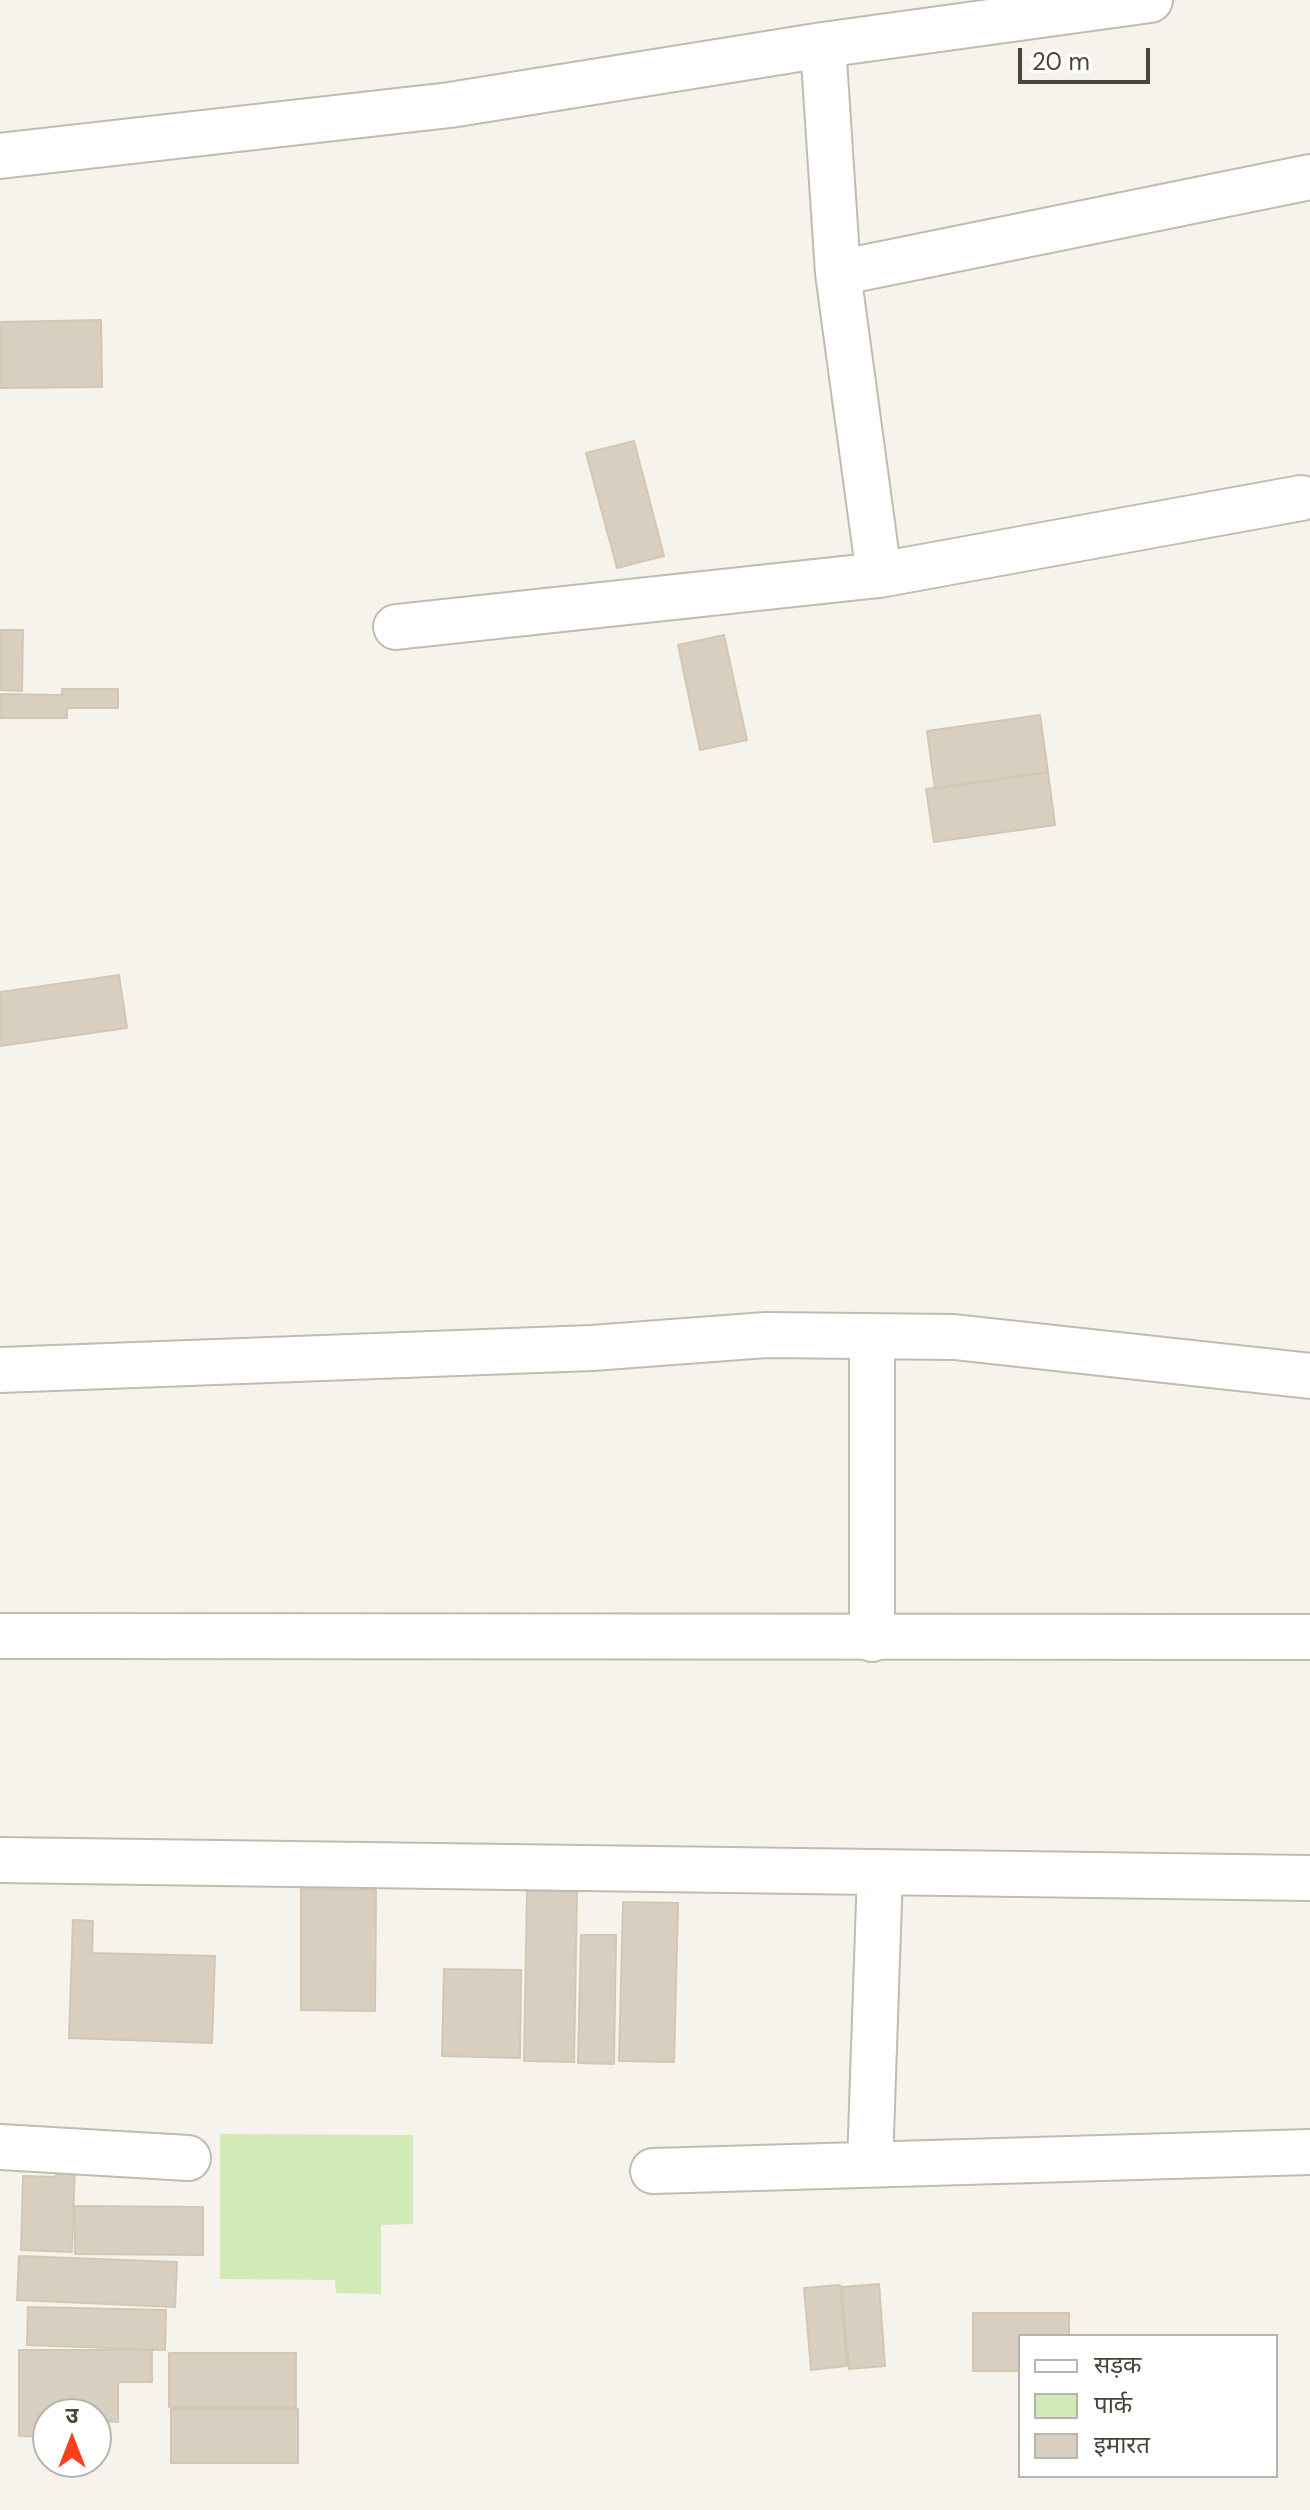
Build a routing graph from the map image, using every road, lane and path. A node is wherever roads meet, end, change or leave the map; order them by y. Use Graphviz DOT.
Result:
graph roads {
  1 [pos="1150,0"];
  2 [pos="823,45"];
  3 [pos="0,156"];
  4 [pos="1310,177"];
  5 [pos="838,273"];
  6 [pos="1301,498"];
  7 [pos="879,575"];
  8 [pos="396,627"];
  9 [pos="872,1336"];
  10 [pos="0,1370"];
  11 [pos="1310,1376"];
  12 [pos="1310,1637"];
  13 [pos="872,1639"];
  14 [pos="3,1640"];
  15 [pos="0,1860"];
  16 [pos="880,1872"];
  17 [pos="1310,1878"];
  18 [pos="0,2147"];
  19 [pos="1310,2152"];
  20 [pos="188,2158"];
  21 [pos="870,2164"];
  22 [pos="653,2171"];
  1 -- 2 [label="street"];
  2 -- 3 [label="street"];
  2 -- 5 [label="street"];
  4 -- 5 [label="street"];
  5 -- 7 [label="street"];
  6 -- 7 [label="street"];
  7 -- 8 [label="street"];
  9 -- 10 [label="street"];
  9 -- 11 [label="street"];
  9 -- 13 [label="street"];
  12 -- 13 [label="street"];
  13 -- 14 [label="street"];
  15 -- 16 [label="street"];
  16 -- 17 [label="street"];
  16 -- 21 [label="street"];
  18 -- 20 [label="street"];
  19 -- 21 [label="street"];
  21 -- 22 [label="street"];
}
